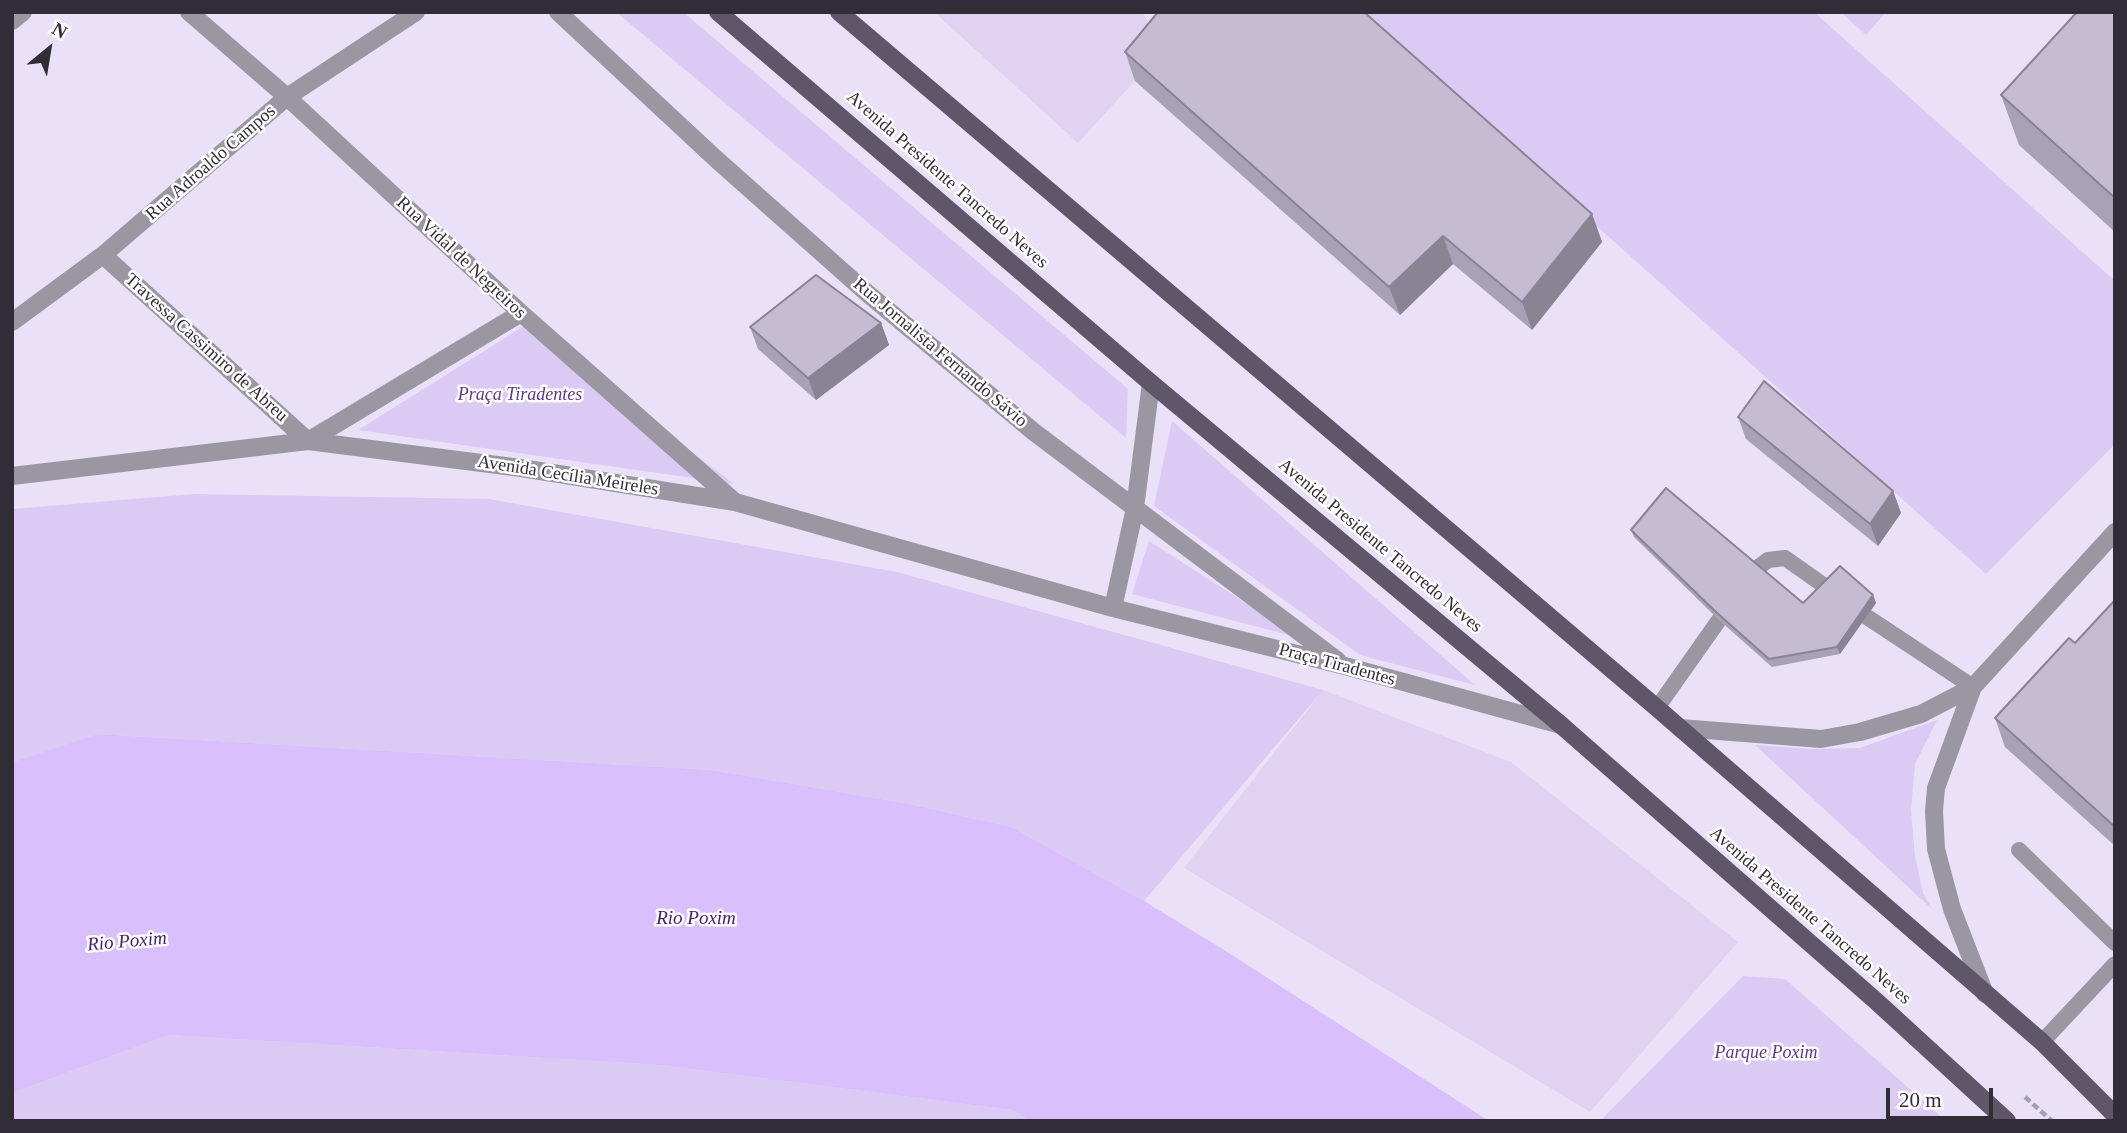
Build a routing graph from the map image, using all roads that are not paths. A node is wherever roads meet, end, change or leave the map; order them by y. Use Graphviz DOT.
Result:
graph roads {
  1 [pos="23,12"];
  2 [pos="189,12"];
  3 [pos="416,12"];
  4 [pos="558,12"];
  5 [pos="718,12"];
  6 [pos="839,12"];
  7 [pos="12,21"];
  8 [pos="287,97"];
  9 [pos="103,255"];
  10 [pos="521,313"];
  11 [pos="12,322"];
  12 [pos="1151,383"];
  13 [pos="308,441"];
  14 [pos="12,476"];
  15 [pos="734,502"];
  16 [pos="1135,508"];
  17 [pos="2115,532"];
  18 [pos="1756,569"];
  19 [pos="1829,589"];
  20 [pos="1113,608"];
  21 [pos="1867,617"];
  22 [pos="1719,620"];
  23 [pos="1345,666"];
  24 [pos="1973,687"];
  25 [pos="1657,708"];
  26 [pos="1562,725"];
  27 [pos="1680,728"];
  28 [pos="2020,850"];
  29 [pos="2115,943"];
  30 [pos="2115,964"];
  31 [pos="1985,994"];
  32 [pos="2042,1042"];
  33 [pos="2115,1115"];
  34 [pos="2007,1121"];
  1 -- 7 [label="street"];
  2 -- 8 [label="street, Rua Vidal de Negreiros"];
  3 -- 8 [label="street, Rua Adroaldo Campos"];
  4 -- 16 [label="street, Rua Jornalista Fernando Sávio"];
  5 -- 12 [label="main road, Avenida Presidente Tancredo Neves"];
  6 -- 25 [label="main road"];
  8 -- 9 [label="street, Rua Adroaldo Campos"];
  8 -- 10 [label="street, Rua Vidal de Negreiros"];
  9 -- 11 [label="street, Rua Adroaldo Campos"];
  9 -- 13 [label="street, Travessa Cassimiro de Abreu"];
  10 -- 13 [label="street"];
  10 -- 15 [label="street, Rua Vidal de Negreiros"];
  12 -- 16 [label="street"];
  12 -- 26 [label="main road, Avenida Presidente Tancredo Neves"];
  13 -- 14 [label="street, Avenida Cecília Meireles"];
  13 -- 15 [label="street, Avenida Cecília Meireles"];
  15 -- 20 [label="street, Avenida Cecília Meireles"];
  16 -- 20 [label="street"];
  16 -- 23 [label="street, Rua Jornalista Fernando Sávio"];
  17 -- 24 [label="street"];
  18 -- 19 [label="lane"];
  20 -- 23 [label="street, Praça Tiradentes"];
  21 -- 24 [label="lane"];
  22 -- 25 [label="lane"];
  23 -- 26 [label="street, Praça Tiradentes"];
  24 -- 27 [label="street"];
  24 -- 31 [label="street"];
  25 -- 27 [label="main road"];
  26 -- 34 [label="main road, Avenida Presidente Tancredo Neves"];
  27 -- 31 [label="main road"];
  28 -- 29 [label="lane"];
  30 -- 32 [label="lane"];
  31 -- 32 [label="main road"];
  32 -- 33 [label="main road"];
}
